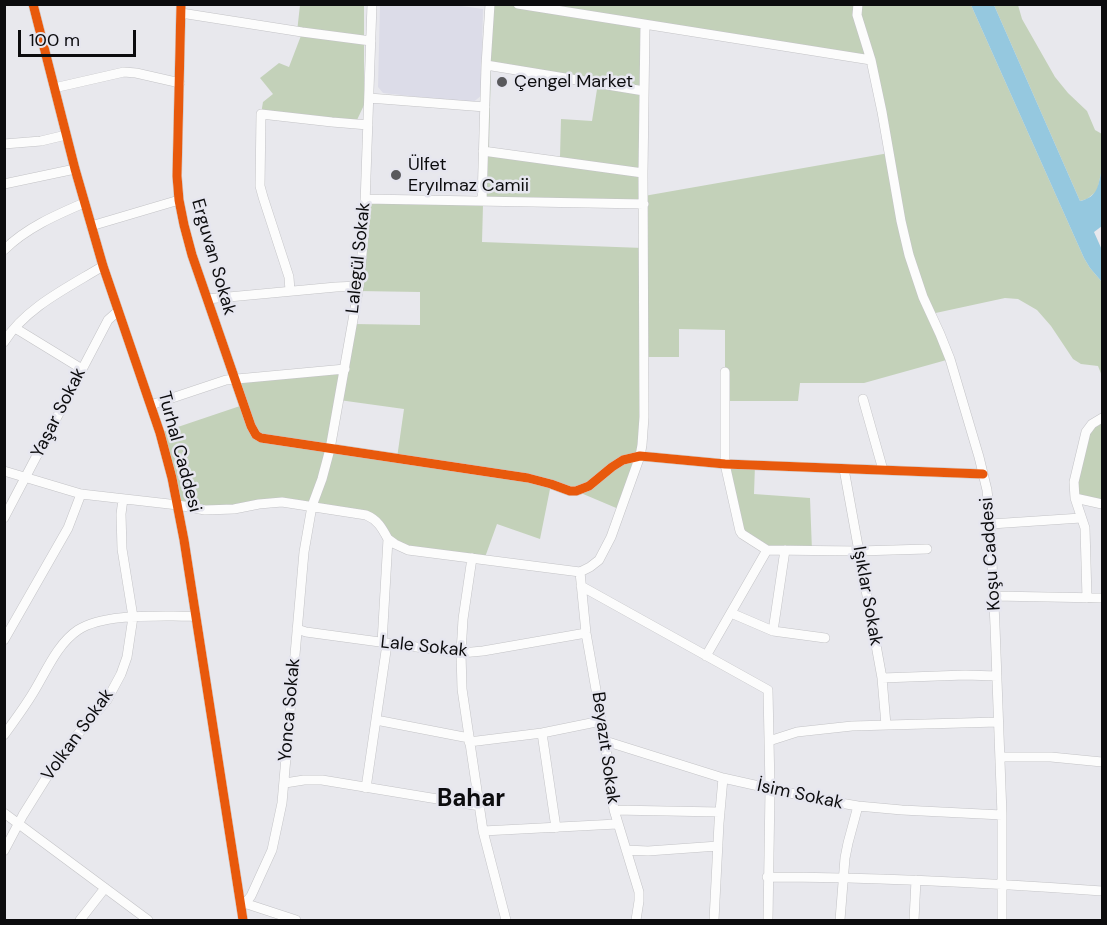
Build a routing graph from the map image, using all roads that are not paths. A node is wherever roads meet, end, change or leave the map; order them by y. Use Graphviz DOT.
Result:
graph roads {
  1 [pos="43,4"];
  2 [pos="372,4"];
  3 [pos="490,4"];
  4 [pos="518,4"];
  5 [pos="846,4"];
  6 [pos="33,5"];
  7 [pos="858,6"];
  8 [pos="181,9"];
  9 [pos="645,25"];
  10 [pos="371,41"];
  11 [pos="871,60"];
  12 [pos="486,65"];
  13 [pos="180,83"];
  14 [pos="54,88"];
  15 [pos="644,91"];
  16 [pos="369,98"];
  17 [pos="485,107"];
  18 [pos="368,125"];
  19 [pos="66,135"];
  20 [pos="4,144"];
  21 [pos="483,151"];
  22 [pos="75,169"];
  23 [pos="643,173"];
  24 [pos="4,184"];
  25 [pos="365,198"];
  26 [pos="179,200"];
  27 [pos="482,201"];
  28 [pos="84,203"];
  29 [pos="644,204"];
  30 [pos="91,226"];
  31 [pos="4,250"];
  32 [pos="103,266"];
  33 [pos="359,286"];
  34 [pos="290,291"];
  35 [pos="207,299"];
  36 [pos="118,311"];
  37 [pos="10,329"];
  38 [pos="4,342"];
  39 [pos="82,369"];
  40 [pos="345,369"];
  41 [pos="725,372"];
  42 [pos="234,379"];
  43 [pos="863,399"];
  44 [pos="151,405"];
  45 [pos="1102,418"];
  46 [pos="330,448"];
  47 [pos="640,456"];
  48 [pos="725,464"];
  49 [pos="844,469"];
  50 [pos="883,470"];
  51 [pos="4,471"];
  52 [pos="983,474"];
  53 [pos="26,478"];
  54 [pos="81,494"];
  55 [pos="1075,498"];
  56 [pos="123,499"];
  57 [pos="1102,504"];
  58 [pos="178,505"];
  59 [pos="312,506"];
  60 [pos="4,518"];
  61 [pos="1082,518"];
  62 [pos="991,524"];
  63 [pos="388,539"];
  64 [pos="927,549"];
  65 [pos="767,550"];
  66 [pos="785,550"];
  67 [pos="859,551"];
  68 [pos="472,558"];
  69 [pos="580,572"];
  70 [pos="581,586"];
  71 [pos="994,596"];
  72 [pos="1087,598"];
  73 [pos="1102,598"];
  74 [pos="731,613"];
  75 [pos="196,616"];
  76 [pos="133,617"];
  77 [pos="297,629"];
  78 [pos="773,631"];
  79 [pos="586,633"];
  80 [pos="825,638"];
  81 [pos="4,640"];
  82 [pos="384,643"];
  83 [pos="461,653"];
  84 [pos="706,656"];
  85 [pos="997,676"];
  86 [pos="882,678"];
  87 [pos="376,720"];
  88 [pos="602,720"];
  89 [pos="998,722"];
  90 [pos="886,724"];
  91 [pos="542,733"];
  92 [pos="4,735"];
  93 [pos="469,740"];
  94 [pos="605,741"];
  95 [pos="769,741"];
  96 [pos="1000,757"];
  97 [pos="1102,762"];
  98 [pos="723,778"];
  99 [pos="285,783"];
  100 [pos="366,788"];
  101 [pos="770,789"];
  102 [pos="480,806"];
  103 [pos="858,806"];
  104 [pos="614,810"];
  105 [pos="720,812"];
  106 [pos="4,813"];
  107 [pos="1002,815"];
  108 [pos="617,824"];
  109 [pos="19,825"];
  110 [pos="556,828"];
  111 [pos="483,831"];
  112 [pos="718,846"];
  113 [pos="626,850"];
  114 [pos="4,851"];
  115 [pos="767,877"];
  116 [pos="843,877"];
  117 [pos="916,880"];
  118 [pos="1002,884"];
  119 [pos="105,888"];
  120 [pos="1102,891"];
  121 [pos="242,903"];
  122 [pos="80,921"];
  123 [pos="147,921"];
  124 [pos="243,921"];
  125 [pos="296,921"];
  126 [pos="506,921"];
  127 [pos="636,921"];
  128 [pos="714,921"];
  129 [pos="768,921"];
  130 [pos="840,921"];
  131 [pos="914,921"];
  132 [pos="1002,921"];
  1 -- 6 [label="street"];
  2 -- 10 [label="street, Lalegül Sokak"];
  3 -- 12 [label="street"];
  4 -- 9 [label="street"];
  5 -- 7 [label="street"];
  6 -- 14 [label="street, Turhal Caddesi"];
  7 -- 11 [label="street, Koşu Caddesi"];
  8 -- 10 [label="street"];
  8 -- 13 [label="street, Erguvan Sokak"];
  9 -- 11 [label="street"];
  9 -- 15 [label="street"];
  10 -- 16 [label="street, Lalegül Sokak"];
  11 -- 52 [label="street, Koşu Caddesi"];
  12 -- 15 [label="street"];
  12 -- 17 [label="street"];
  13 -- 14 [label="street"];
  13 -- 26 [label="street, Erguvan Sokak"];
  14 -- 19 [label="street, Turhal Caddesi"];
  15 -- 23 [label="street"];
  16 -- 17 [label="street"];
  16 -- 18 [label="street, Lalegül Sokak"];
  17 -- 21 [label="street"];
  18 -- 25 [label="street, Lalegül Sokak"];
  18 -- 34 [label="street"];
  19 -- 20 [label="street"];
  19 -- 22 [label="street, Turhal Caddesi"];
  21 -- 23 [label="street"];
  21 -- 27 [label="street"];
  22 -- 24 [label="street"];
  22 -- 28 [label="street, Turhal Caddesi"];
  23 -- 29 [label="street"];
  25 -- 27 [label="street"];
  25 -- 33 [label="street, Lalegül Sokak"];
  26 -- 30 [label="street"];
  26 -- 35 [label="street, Erguvan Sokak"];
  27 -- 29 [label="street"];
  28 -- 30 [label="street, Turhal Caddesi"];
  28 -- 31 [label="street"];
  29 -- 47 [label="street"];
  30 -- 32 [label="street, Turhal Caddesi"];
  32 -- 36 [label="street, Turhal Caddesi"];
  32 -- 37 [label="street"];
  33 -- 34 [label="street"];
  33 -- 40 [label="street, Lalegül Sokak"];
  34 -- 35 [label="street"];
  35 -- 42 [label="street, Erguvan Sokak"];
  36 -- 39 [label="street, Yaşar Sokak"];
  36 -- 44 [label="street, Turhal Caddesi"];
  37 -- 38 [label="street"];
  37 -- 39 [label="street"];
  39 -- 53 [label="street, Yaşar Sokak"];
  40 -- 42 [label="street"];
  40 -- 46 [label="street, Lalegül Sokak"];
  41 -- 48 [label="street"];
  42 -- 44 [label="street"];
  42 -- 46 [label="street, Erguvan Sokak"];
  43 -- 50 [label="street"];
  44 -- 58 [label="street, Turhal Caddesi"];
  45 -- 55 [label="street"];
  46 -- 47 [label="street"];
  46 -- 59 [label="street, Lalegül Sokak"];
  47 -- 48 [label="street"];
  47 -- 69 [label="street"];
  48 -- 49 [label="street"];
  48 -- 65 [label="street"];
  49 -- 50 [label="street"];
  49 -- 67 [label="street, Işıklar Sokak"];
  50 -- 52 [label="street"];
  51 -- 53 [label="street"];
  52 -- 62 [label="street, Koşu Caddesi"];
  53 -- 54 [label="street"];
  53 -- 60 [label="street, Yaşar Sokak"];
  54 -- 56 [label="street"];
  54 -- 81 [label="street"];
  55 -- 57 [label="street"];
  55 -- 61 [label="street"];
  56 -- 58 [label="street"];
  56 -- 76 [label="street, Volkan Sokak"];
  58 -- 59 [label="street"];
  58 -- 75 [label="street, Turhal Caddesi"];
  59 -- 63 [label="street"];
  59 -- 77 [label="street, Yonca Sokak"];
  61 -- 62 [label="street"];
  61 -- 72 [label="street"];
  62 -- 71 [label="street, Koşu Caddesi"];
  63 -- 68 [label="street"];
  63 -- 82 [label="street"];
  64 -- 67 [label="street"];
  65 -- 66 [label="street"];
  65 -- 74 [label="street"];
  66 -- 67 [label="street"];
  66 -- 78 [label="street"];
  67 -- 86 [label="street, Işıklar Sokak"];
  68 -- 69 [label="street"];
  68 -- 83 [label="street"];
  69 -- 70 [label="street, Beyazıt Sokak"];
  70 -- 79 [label="street, Beyazıt Sokak"];
  70 -- 84 [label="street"];
  71 -- 72 [label="street"];
  71 -- 85 [label="street, Koşu Caddesi"];
  72 -- 73 [label="street"];
  74 -- 78 [label="street"];
  74 -- 84 [label="street"];
  75 -- 76 [label="street"];
  75 -- 121 [label="street, Turhal Caddesi"];
  76 -- 92 [label="street"];
  76 -- 109 [label="street, Volkan Sokak"];
  77 -- 82 [label="street, Lale Sokak"];
  77 -- 99 [label="street, Yonca Sokak"];
  78 -- 80 [label="street"];
  79 -- 83 [label="street, Lale Sokak"];
  79 -- 88 [label="street, Beyazıt Sokak"];
  82 -- 83 [label="street, Lale Sokak"];
  82 -- 87 [label="street"];
  83 -- 93 [label="street"];
  84 -- 95 [label="street"];
  85 -- 86 [label="street"];
  85 -- 89 [label="street, Koşu Caddesi"];
  86 -- 90 [label="street, Işıklar Sokak"];
  87 -- 93 [label="street"];
  87 -- 100 [label="street"];
  88 -- 91 [label="street"];
  88 -- 94 [label="street, Beyazıt Sokak"];
  89 -- 90 [label="street"];
  89 -- 96 [label="street, Koşu Caddesi"];
  90 -- 95 [label="street"];
  91 -- 93 [label="street"];
  91 -- 110 [label="street"];
  93 -- 102 [label="street"];
  94 -- 98 [label="street, İsim Sokak"];
  94 -- 104 [label="street, Beyazıt Sokak"];
  95 -- 101 [label="street"];
  96 -- 97 [label="street"];
  96 -- 107 [label="street, Koşu Caddesi"];
  98 -- 101 [label="street, İsim Sokak"];
  98 -- 105 [label="street"];
  99 -- 100 [label="street"];
  99 -- 121 [label="street, Yonca Sokak"];
  100 -- 102 [label="street"];
  101 -- 103 [label="street, İsim Sokak"];
  101 -- 115 [label="street"];
  102 -- 111 [label="street"];
  103 -- 107 [label="street, İsim Sokak"];
  103 -- 116 [label="street"];
  104 -- 105 [label="street"];
  104 -- 108 [label="street, Beyazıt Sokak"];
  105 -- 112 [label="street"];
  106 -- 109 [label="street"];
  107 -- 118 [label="street, Koşu Caddesi"];
  108 -- 110 [label="street"];
  108 -- 113 [label="street, Beyazıt Sokak"];
  109 -- 114 [label="street, Volkan Sokak"];
  109 -- 119 [label="street"];
  110 -- 111 [label="street"];
  111 -- 126 [label="street"];
  112 -- 113 [label="street"];
  112 -- 128 [label="street"];
  113 -- 127 [label="street, Beyazıt Sokak"];
  115 -- 116 [label="street"];
  115 -- 129 [label="street"];
  116 -- 117 [label="street"];
  116 -- 130 [label="street"];
  117 -- 118 [label="street"];
  117 -- 131 [label="street"];
  118 -- 120 [label="street"];
  118 -- 132 [label="street, Koşu Caddesi"];
  119 -- 122 [label="street"];
  119 -- 123 [label="street"];
  121 -- 124 [label="street, Turhal Caddesi"];
  121 -- 125 [label="street"];
}
